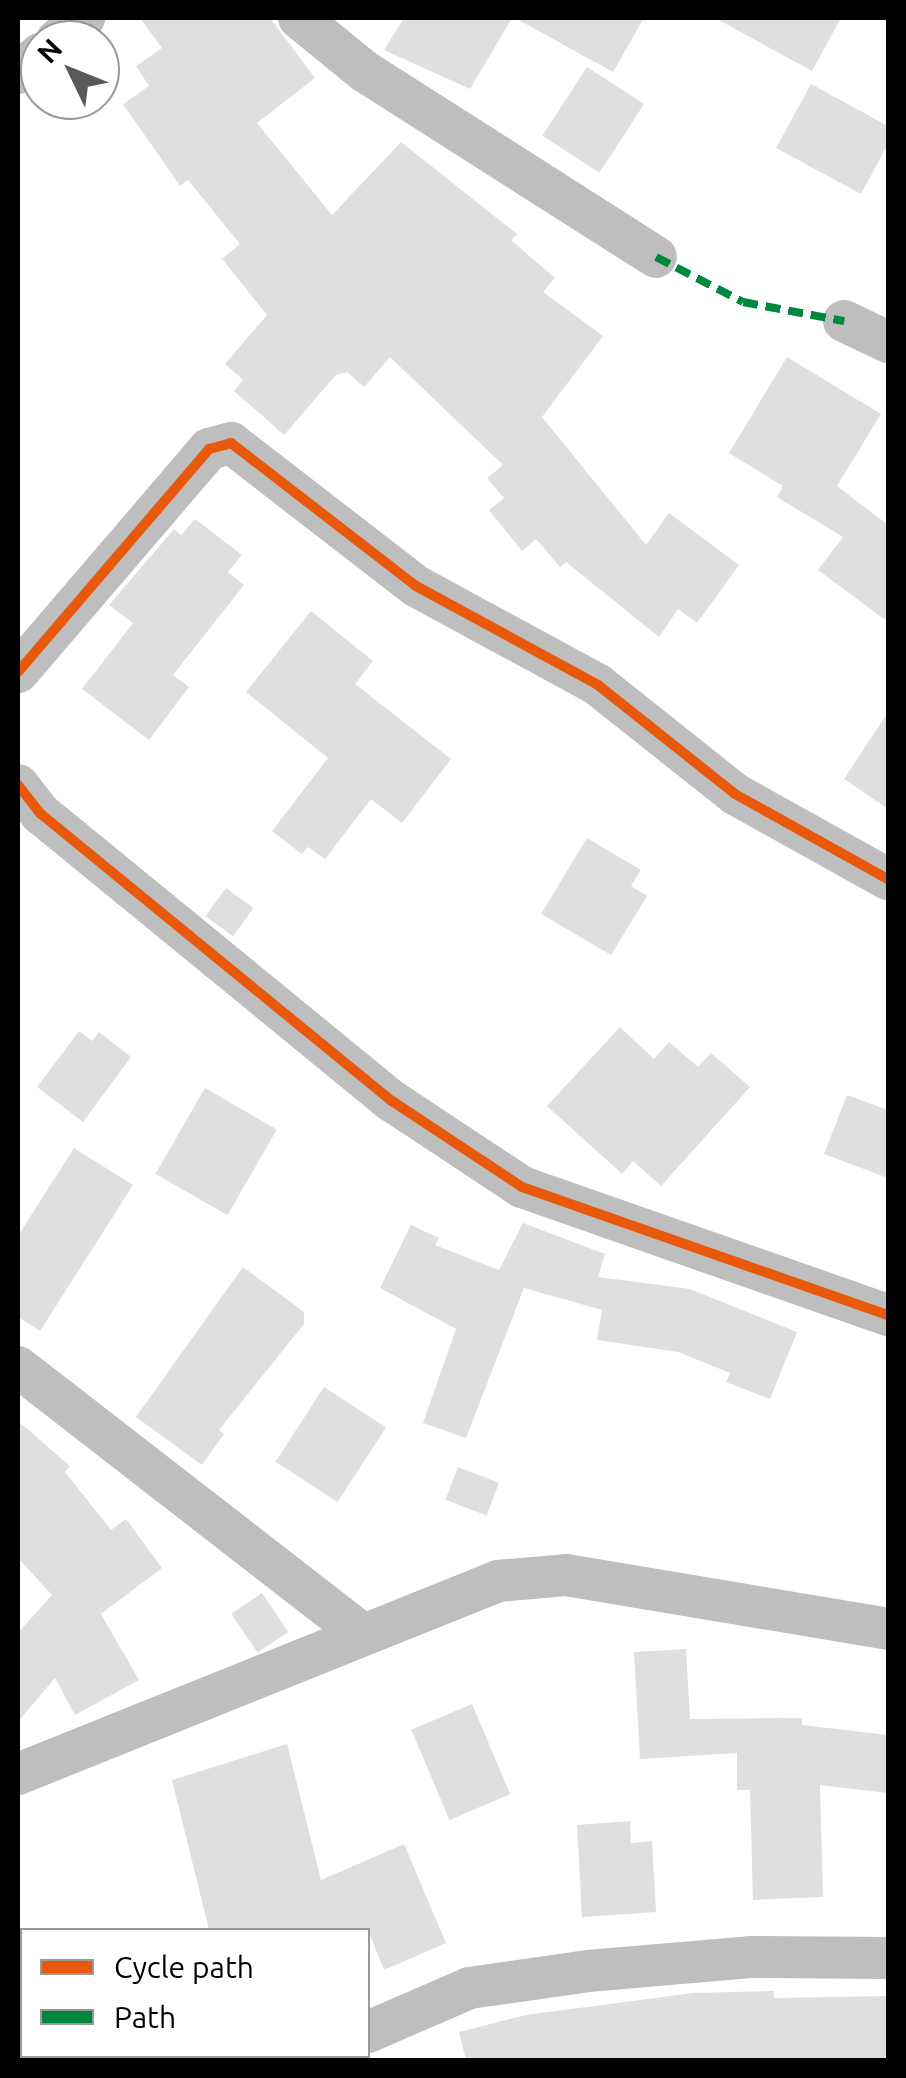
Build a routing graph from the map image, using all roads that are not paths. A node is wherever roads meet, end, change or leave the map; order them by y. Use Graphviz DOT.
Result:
graph roads {
  1 [pos="299,18"];
  2 [pos="656,257"];
  3 [pos="844,321"];
  4 [pos="888,342"];
  5 [pos="18,672"];
  6 [pos="18,785"];
  7 [pos="888,879"];
  8 [pos="888,1315"];
  9 [pos="18,1367"];
  10 [pos="888,1629"];
  11 [pos="361,1633"];
  12 [pos="18,1774"];
  13 [pos="888,1958"];
  14 [pos="370,2031"];
  1 -- 2 [label="street"];
  3 -- 4 [label="street"];
  5 -- 7 [label="street"];
  6 -- 8 [label="street"];
  9 -- 11 [label="street"];
  10 -- 11 [label="street"];
  11 -- 12 [label="street"];
  13 -- 14 [label="street"];
}
